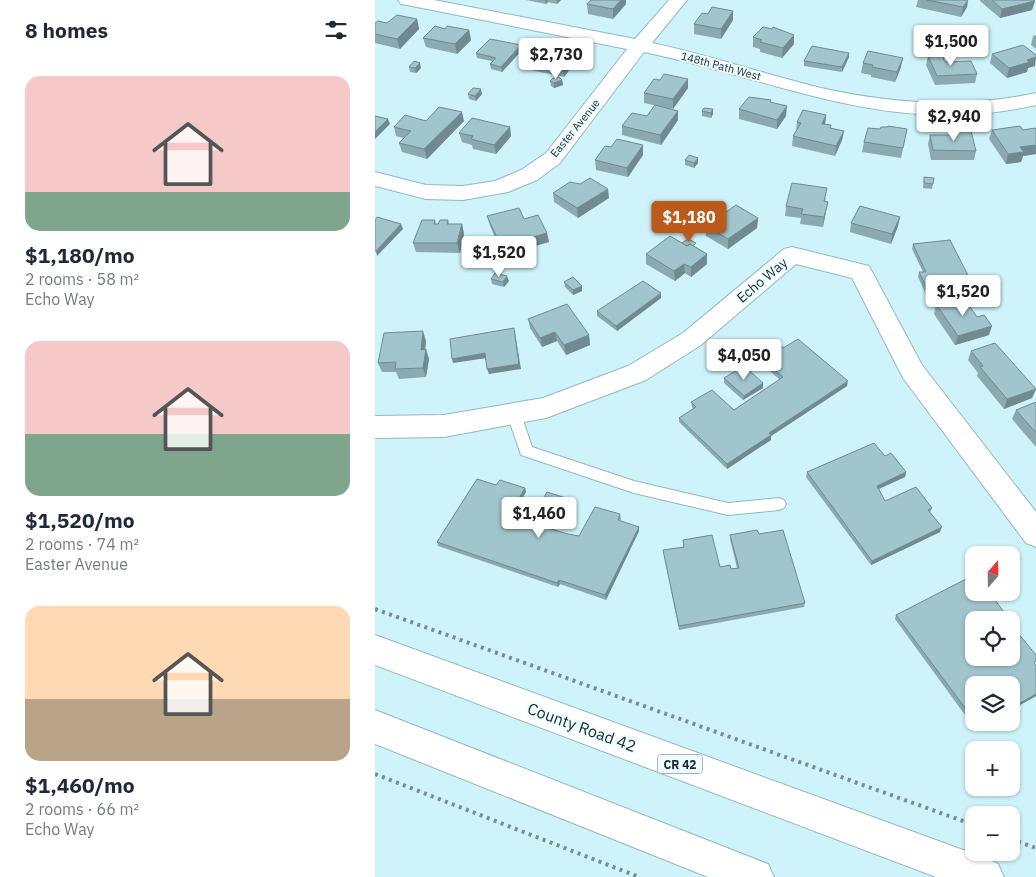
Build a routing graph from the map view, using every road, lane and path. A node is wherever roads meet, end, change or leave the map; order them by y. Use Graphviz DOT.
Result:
graph roads {
  1 [pos="407,0"];
  2 [pos="678,0"];
  3 [pos="639,46"];
  4 [pos="1036,99"];
  5 [pos="375,179"];
  6 [pos="514,414"];
  7 [pos="375,427"];
  8 [pos="779,504"];
  9 [pos="1036,534"];
  10 [pos="375,609"];
  11 [pos="375,650"];
  12 [pos="375,726"];
  13 [pos="375,774"];
  14 [pos="965,822"];
  15 [pos="1020,842"];
  16 [pos="1036,848"];
  17 [pos="639,877"];
  18 [pos="755,877"];
  19 [pos="985,877"];
  1 -- 3 [label="main road, 148th Path West"];
  2 -- 3 [label="main road, Easter Avenue"];
  3 -- 4 [label="main road, 148th Path West"];
  3 -- 5 [label="main road, Easter Avenue"];
  6 -- 7 [label="main road, Echo Way"];
  6 -- 8 [label="lane"];
  6 -- 9 [label="main road, Echo Way"];
  10 -- 14 [label="path"];
  11 -- 19 [label="main road, County Road 42 / CR 42"];
  12 -- 18 [label="main road"];
  13 -- 17 [label="path"];
  15 -- 16 [label="path"];
}
